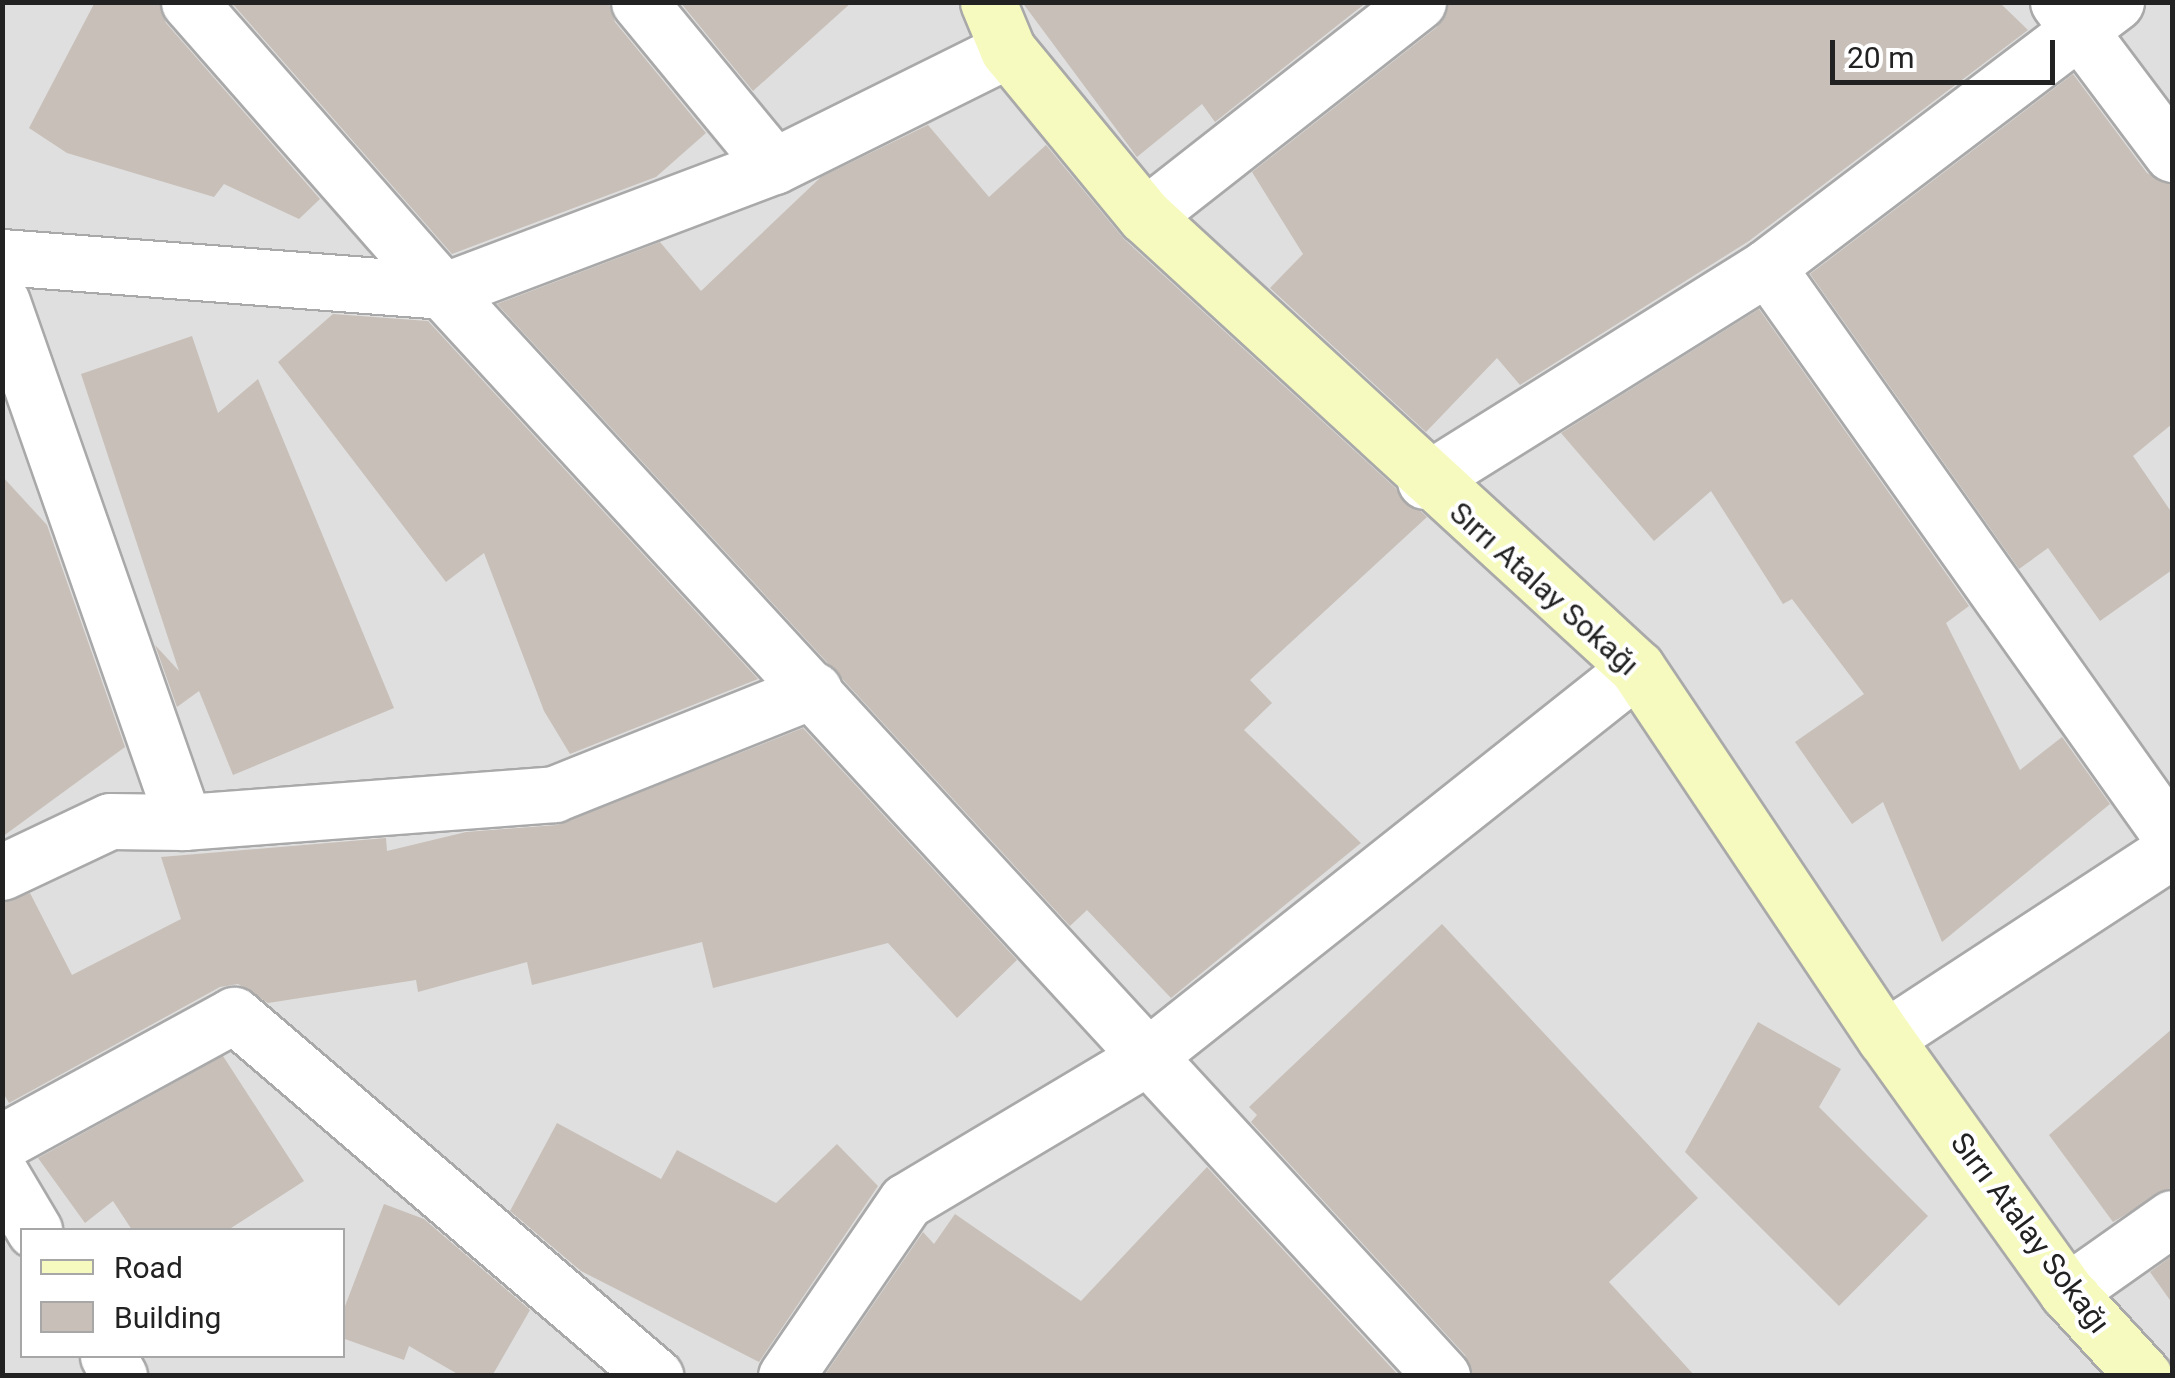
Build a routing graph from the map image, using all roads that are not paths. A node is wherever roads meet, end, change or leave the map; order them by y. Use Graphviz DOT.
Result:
graph roads {
  1 [pos="189,2"];
  2 [pos="639,2"];
  3 [pos="1418,2"];
  4 [pos="2084,11"];
  5 [pos="998,26"];
  6 [pos="2172,154"];
  7 [pos="774,166"];
  8 [pos="1145,216"];
  9 [pos="2,257"];
  10 [pos="1767,267"];
  11 [pos="443,291"];
  12 [pos="2,302"];
  13 [pos="1426,480"];
  14 [pos="1636,668"];
  15 [pos="814,690"];
  16 [pos="184,822"];
  17 [pos="2172,838"];
  18 [pos="2172,850"];
  19 [pos="2,872"];
  20 [pos="1885,1038"];
  21 [pos="1144,1059"];
  22 [pos="2,1142"];
  23 [pos="2,1176"];
  24 [pos="2172,1218"];
  25 [pos="33,1228"];
  26 [pos="2067,1292"];
  27 [pos="655,1376"];
  28 [pos="786,1376"];
  29 [pos="1442,1376"];
  30 [pos="2144,1376"];
  1 -- 11 [label="street"];
  2 -- 7 [label="street"];
  3 -- 8 [label="street"];
  4 -- 6 [label="street"];
  4 -- 10 [label="street"];
  5 -- 7 [label="street"];
  5 -- 8 [label="main road, Sırrı Atalay Sokağı"];
  7 -- 11 [label="street"];
  8 -- 13 [label="main road, Sırrı Atalay Sokağı"];
  9 -- 11 [label="street"];
  10 -- 13 [label="street"];
  10 -- 17 [label="street"];
  11 -- 15 [label="street"];
  12 -- 16 [label="street"];
  13 -- 14 [label="main road, Sırrı Atalay Sokağı"];
  14 -- 20 [label="main road, Sırrı Atalay Sokağı"];
  14 -- 21 [label="street"];
  15 -- 16 [label="street"];
  15 -- 21 [label="street"];
  16 -- 19 [label="street"];
  18 -- 20 [label="street"];
  20 -- 26 [label="main road, Sırrı Atalay Sokağı"];
  21 -- 28 [label="street"];
  21 -- 29 [label="street"];
  22 -- 27 [label="street"];
  23 -- 25 [label="street"];
  24 -- 26 [label="street"];
  26 -- 30 [label="main road, Sırrı Atalay Sokağı"];
}
